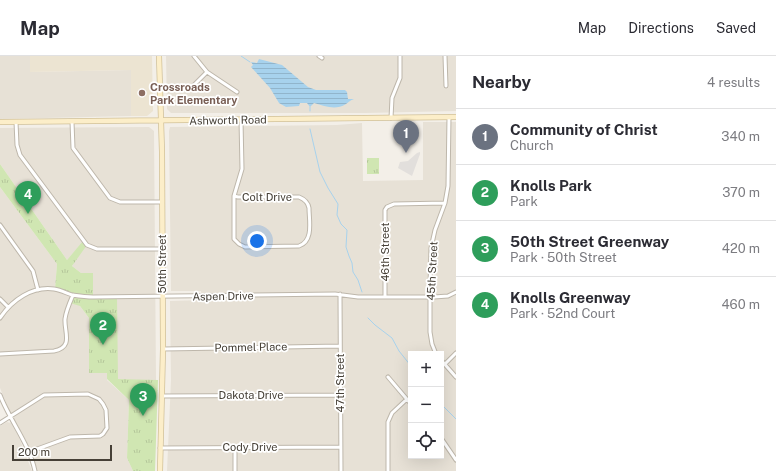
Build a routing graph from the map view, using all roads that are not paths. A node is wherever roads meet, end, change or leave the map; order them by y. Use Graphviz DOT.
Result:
graph roads {
  1 [pos="159,56"];
  2 [pos="194,56"];
  3 [pos="400,56"];
  4 [pos="445,56"];
  5 [pos="207,72"];
  6 [pos="446,86"];
  7 [pos="190,89"];
  8 [pos="237,92"];
  9 [pos="449,117"];
  10 [pos="456,117"];
  11 [pos="391,118"];
  12 [pos="241,120"];
  13 [pos="160,121"];
  14 [pos="0,122"];
  15 [pos="16,122"];
  16 [pos="72,122"];
  17 [pos="234,196"];
  18 [pos="162,202"];
  19 [pos="445,203"];
  20 [pos="0,225"];
  21 [pos="162,249"];
  22 [pos="38,290"];
  23 [pos="456,292"];
  24 [pos="340,294"];
  25 [pos="73,295"];
  26 [pos="162,296"];
  27 [pos="385,297"];
  28 [pos="430,297"];
  29 [pos="0,299"];
  30 [pos="8,307"];
  31 [pos="0,318"];
  32 [pos="340,346"];
  33 [pos="163,349"];
  34 [pos="435,351"];
  35 [pos="0,354"];
  36 [pos="456,354"];
  37 [pos="445,364"];
  38 [pos="388,377"];
  39 [pos="456,377"];
  40 [pos="0,395"];
  41 [pos="340,395"];
  42 [pos="162,396"];
  43 [pos="407,399"];
  44 [pos="10,417"];
  45 [pos="0,423"];
  46 [pos="444,442"];
  47 [pos="340,447"];
  48 [pos="160,448"];
  49 [pos="235,448"];
  50 [pos="29,452"];
  51 [pos="456,460"];
  52 [pos="35,471"];
  53 [pos="160,471"];
  54 [pos="235,471"];
  55 [pos="341,471"];
  56 [pos="388,471"];
  1 -- 13 [label="main road, 50th Street"];
  2 -- 5 [label="street"];
  3 -- 11 [label="street"];
  4 -- 6 [label="street"];
  5 -- 7 [label="street"];
  5 -- 8 [label="street"];
  9 -- 10 [label="main road, Ashworth Road"];
  9 -- 11 [label="main road, Ashworth Road"];
  9 -- 19 [label="street, 45th Street"];
  11 -- 12 [label="main road, Ashworth Road"];
  12 -- 13 [label="main road, Ashworth Road"];
  12 -- 17 [label="street"];
  13 -- 16 [label="main road, Ashworth Road"];
  13 -- 18 [label="main road, 50th Street"];
  14 -- 15 [label="main road, Ashworth Road"];
  15 -- 16 [label="main road, Ashworth Road"];
  15 -- 21 [label="street"];
  16 -- 18 [label="street"];
  17 -- 17 [label="street, Colt Drive"];
  18 -- 21 [label="main road, 50th Street"];
  19 -- 27 [label="street, 46th Street"];
  19 -- 28 [label="street, 45th Street"];
  20 -- 22 [label="street"];
  21 -- 26 [label="main road, 50th Street"];
  22 -- 25 [label="street, Aspen Drive"];
  22 -- 30 [label="street, Aspen Drive"];
  23 -- 28 [label="street, Aspen Drive"];
  24 -- 26 [label="street, Aspen Drive"];
  24 -- 27 [label="street, Aspen Drive"];
  24 -- 32 [label="street, 47th Street"];
  25 -- 26 [label="street, Aspen Drive"];
  25 -- 35 [label="street"];
  26 -- 33 [label="main road, 50th Street"];
  27 -- 28 [label="street, Aspen Drive"];
  28 -- 34 [label="street, 45th Street"];
  29 -- 30 [label="street"];
  30 -- 31 [label="street, Aspen Drive"];
  32 -- 33 [label="street, Pommel Place"];
  32 -- 41 [label="street, 47th Street"];
  33 -- 42 [label="main road, 50th Street"];
  36 -- 37 [label="street"];
  37 -- 39 [label="street"];
  38 -- 43 [label="street"];
  40 -- 44 [label="street"];
  41 -- 42 [label="street, Dakota Drive"];
  41 -- 47 [label="street, 47th Street"];
  42 -- 48 [label="main road, 50th Street"];
  43 -- 56 [label="street"];
  44 -- 45 [label="street"];
  44 -- 50 [label="street"];
  44 -- 50 [label="street"];
  46 -- 51 [label="street"];
  47 -- 49 [label="street, Cody Drive"];
  47 -- 55 [label="street, 47th Street"];
  48 -- 49 [label="street, Cody Drive"];
  48 -- 53 [label="main road, 50th Street"];
  49 -- 54 [label="street"];
  50 -- 52 [label="street"];
}
